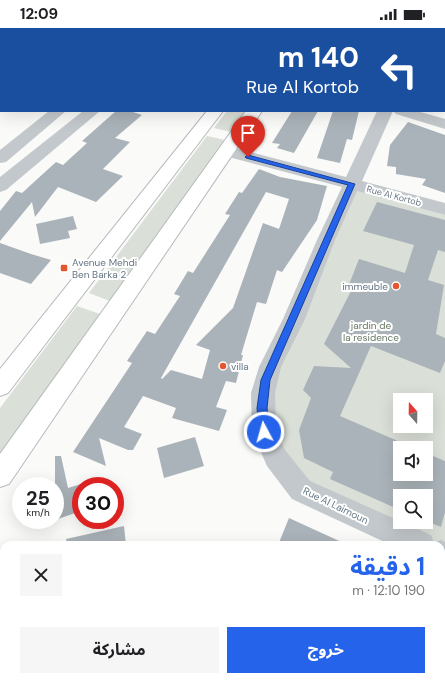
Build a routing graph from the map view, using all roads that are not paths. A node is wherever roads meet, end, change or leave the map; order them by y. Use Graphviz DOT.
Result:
graph roads {
  1 [pos="57,112"];
  2 [pos="91,112"];
  3 [pos="214,112"];
  4 [pos="253,112"];
  5 [pos="385,112"];
  6 [pos="404,112"];
  7 [pos="445,124"];
  8 [pos="227,151"];
  9 [pos="0,158"];
  10 [pos="352,184"];
  11 [pos="0,186"];
  12 [pos="445,209"];
  13 [pos="0,386"];
  14 [pos="0,475"];
  15 [pos="412,541"];
  1 -- 9 [label="street"];
  2 -- 11 [label="street"];
  3 -- 13 [label="main road"];
  4 -- 8 [label="main road"];
  5 -- 10 [label="street, Rue Al Laimoun"];
  6 -- 7 [label="street"];
  8 -- 10 [label="street, Rue Al Kortob"];
  8 -- 14 [label="main road"];
  10 -- 12 [label="street, Rue Al Kortob"];
  10 -- 15 [label="street, Rue Al Laimoun"];
}
